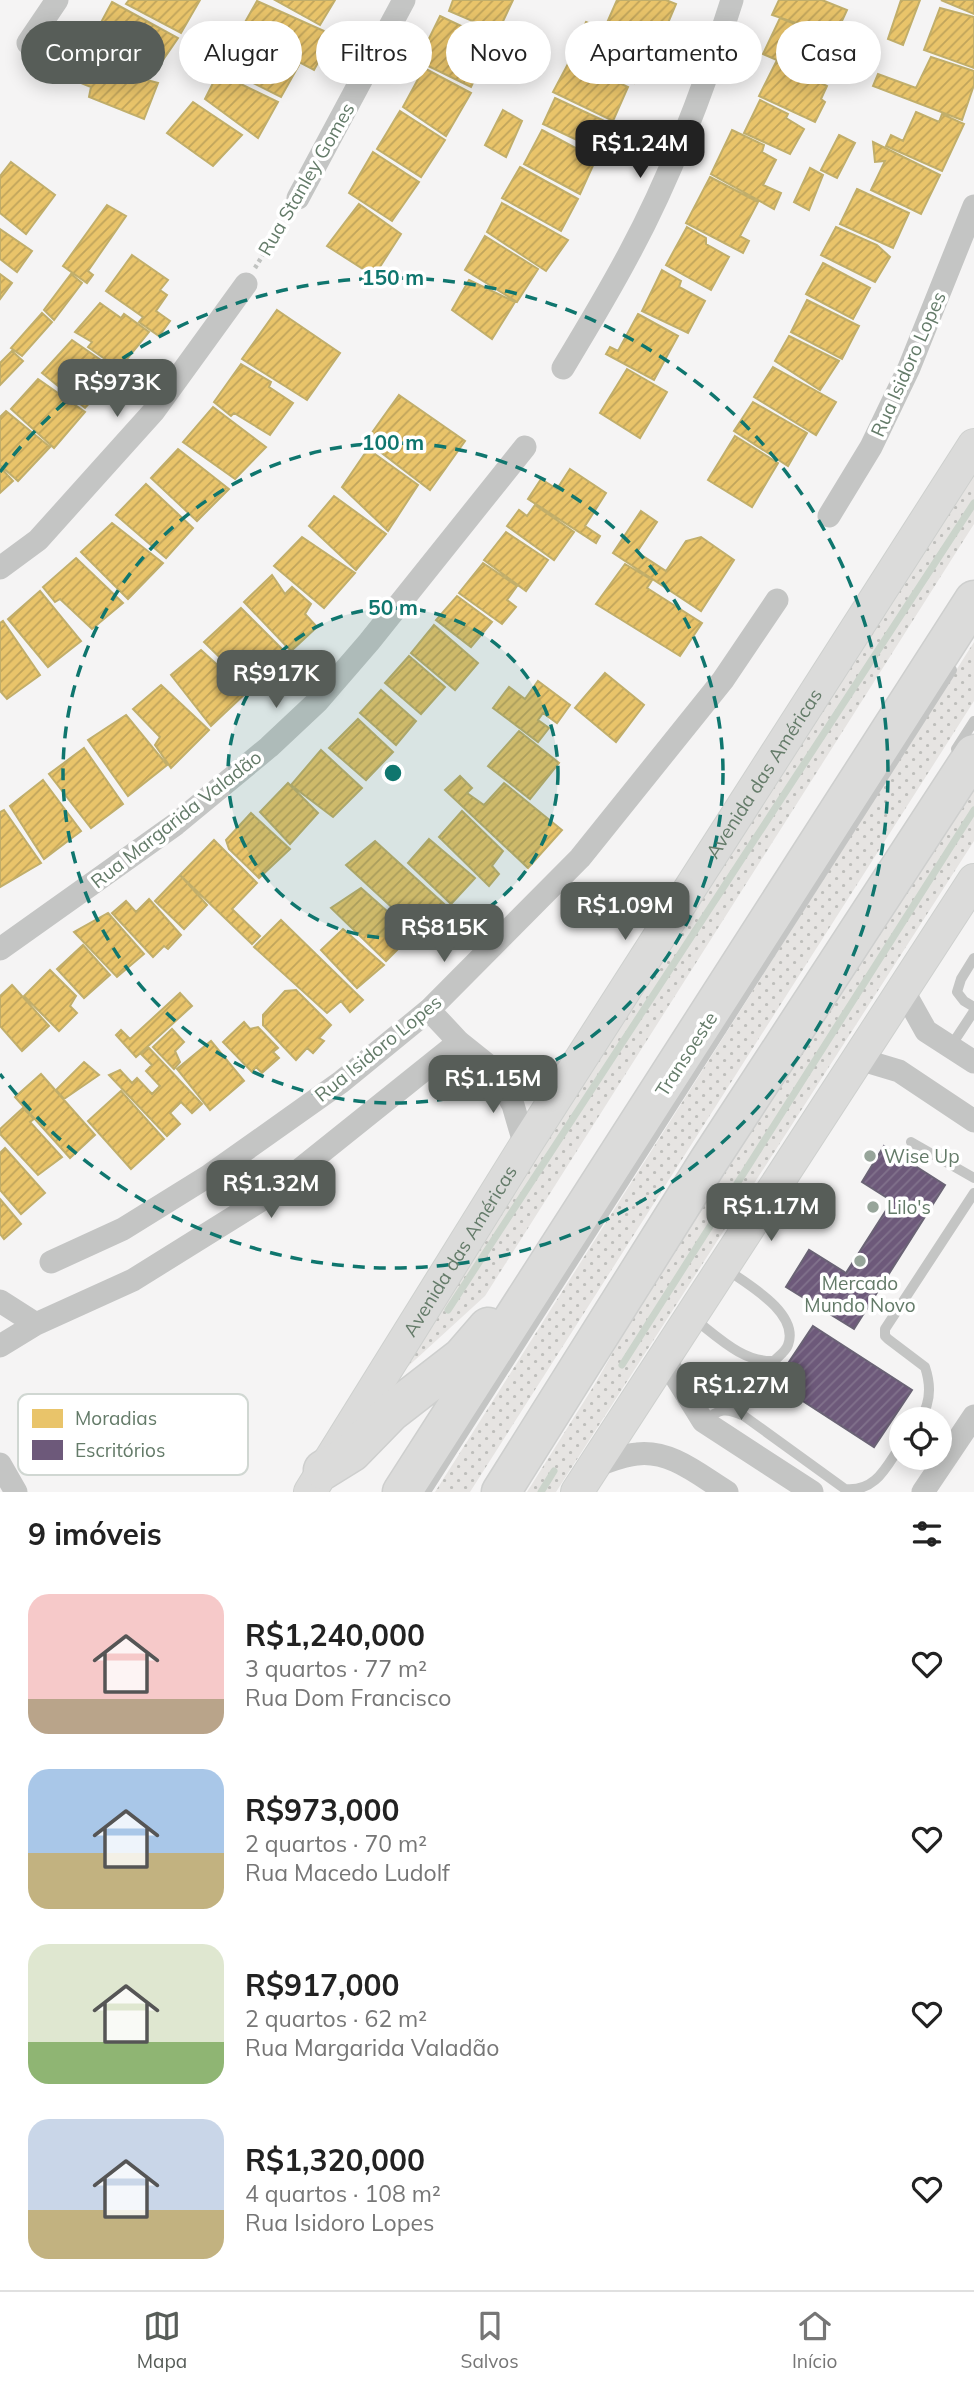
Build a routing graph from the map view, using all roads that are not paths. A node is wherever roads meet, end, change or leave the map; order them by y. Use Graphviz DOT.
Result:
graph roads {
  1 [pos="57,0"];
  2 [pos="404,0"];
  3 [pos="732,0"];
  4 [pos="43,21"];
  5 [pos="298,198"];
  6 [pos="974,206"];
  7 [pos="246,284"];
  8 [pos="563,368"];
  9 [pos="974,445"];
  10 [pos="525,447"];
  11 [pos="829,516"];
  12 [pos="0,568"];
  13 [pos="777,600"];
  14 [pos="974,600"];
  15 [pos="960,658"];
  16 [pos="974,721"];
  17 [pos="963,754"];
  18 [pos="974,880"];
  19 [pos="0,949"];
  20 [pos="974,958"];
  21 [pos="903,990"];
  22 [pos="974,1009"];
  23 [pos="429,1010"];
  24 [pos="459,1042"];
  25 [pos="951,1046"];
  26 [pos="859,1059"];
  27 [pos="974,1062"];
  28 [pos="494,1070"];
  29 [pos="574,1071"];
  30 [pos="974,1121"];
  31 [pos="911,1142"];
  32 [pos="524,1146"];
  33 [pos="974,1178"];
  34 [pos="974,1194"];
  35 [pos="51,1262"];
  36 [pos="723,1267"];
  37 [pos="538,1281"];
  38 [pos="0,1301"];
  39 [pos="691,1317"];
  40 [pos="36,1324"];
  41 [pos="0,1346"];
  42 [pos="664,1358"];
  43 [pos="927,1407"];
  44 [pos="974,1416"];
  45 [pos="703,1421"];
  46 [pos="889,1462"];
  47 [pos="0,1464"];
  48 [pos="594,1466"];
  49 [pos="317,1481"];
  50 [pos="507,1486"];
  51 [pos="16,1492"];
  52 [pos="402,1492"];
  53 [pos="426,1492"];
  54 [pos="577,1492"];
  55 [pos="727,1492"];
  56 [pos="812,1492"];
  57 [pos="923,1492"];
  1 -- 4 [label="street"];
  2 -- 5 [label="street, Rua Stanley Gomes"];
  3 -- 8 [label="street"];
  6 -- 11 [label="street, Rua Isidoro Lopes"];
  7 -- 12 [label="street"];
  9 -- 29 [label="main road, Avenida das Américas"];
  10 -- 19 [label="street, Rua Margarida Valadão"];
  13 -- 23 [label="street, Rua Isidoro Lopes"];
  14 -- 37 [label="highway"];
  15 -- 53 [label="lane, Transoeste"];
  16 -- 17 [label="lane"];
  17 -- 50 [label="highway"];
  18 -- 21 [label="main road"];
  20 -- 22 [label="lane"];
  21 -- 25 [label="street"];
  21 -- 26 [label="main road"];
  22 -- 25 [label="lane"];
  23 -- 24 [label="street"];
  23 -- 35 [label="street, Rua Isidoro Lopes"];
  24 -- 28 [label="street"];
  24 -- 40 [label="street"];
  25 -- 27 [label="street"];
  26 -- 30 [label="street"];
  26 -- 36 [label="main road"];
  28 -- 29 [label="street"];
  28 -- 32 [label="street"];
  29 -- 32 [label="main road, Avenida das Américas"];
  31 -- 33 [label="lane"];
  32 -- 49 [label="main road, Avenida das Américas"];
  34 -- 43 [label="lane"];
  36 -- 39 [label="main road"];
  36 -- 39 [label="lane"];
  37 -- 49 [label="highway"];
  37 -- 52 [label="highway"];
  38 -- 40 [label="street"];
  39 -- 42 [label="main road"];
  40 -- 41 [label="street"];
  42 -- 45 [label="street"];
  42 -- 48 [label="main road"];
  44 -- 57 [label="street"];
  45 -- 46 [label="lane"];
  45 -- 56 [label="street"];
  47 -- 51 [label="street"];
  48 -- 54 [label="main road"];
  48 -- 55 [label="street"];
}
